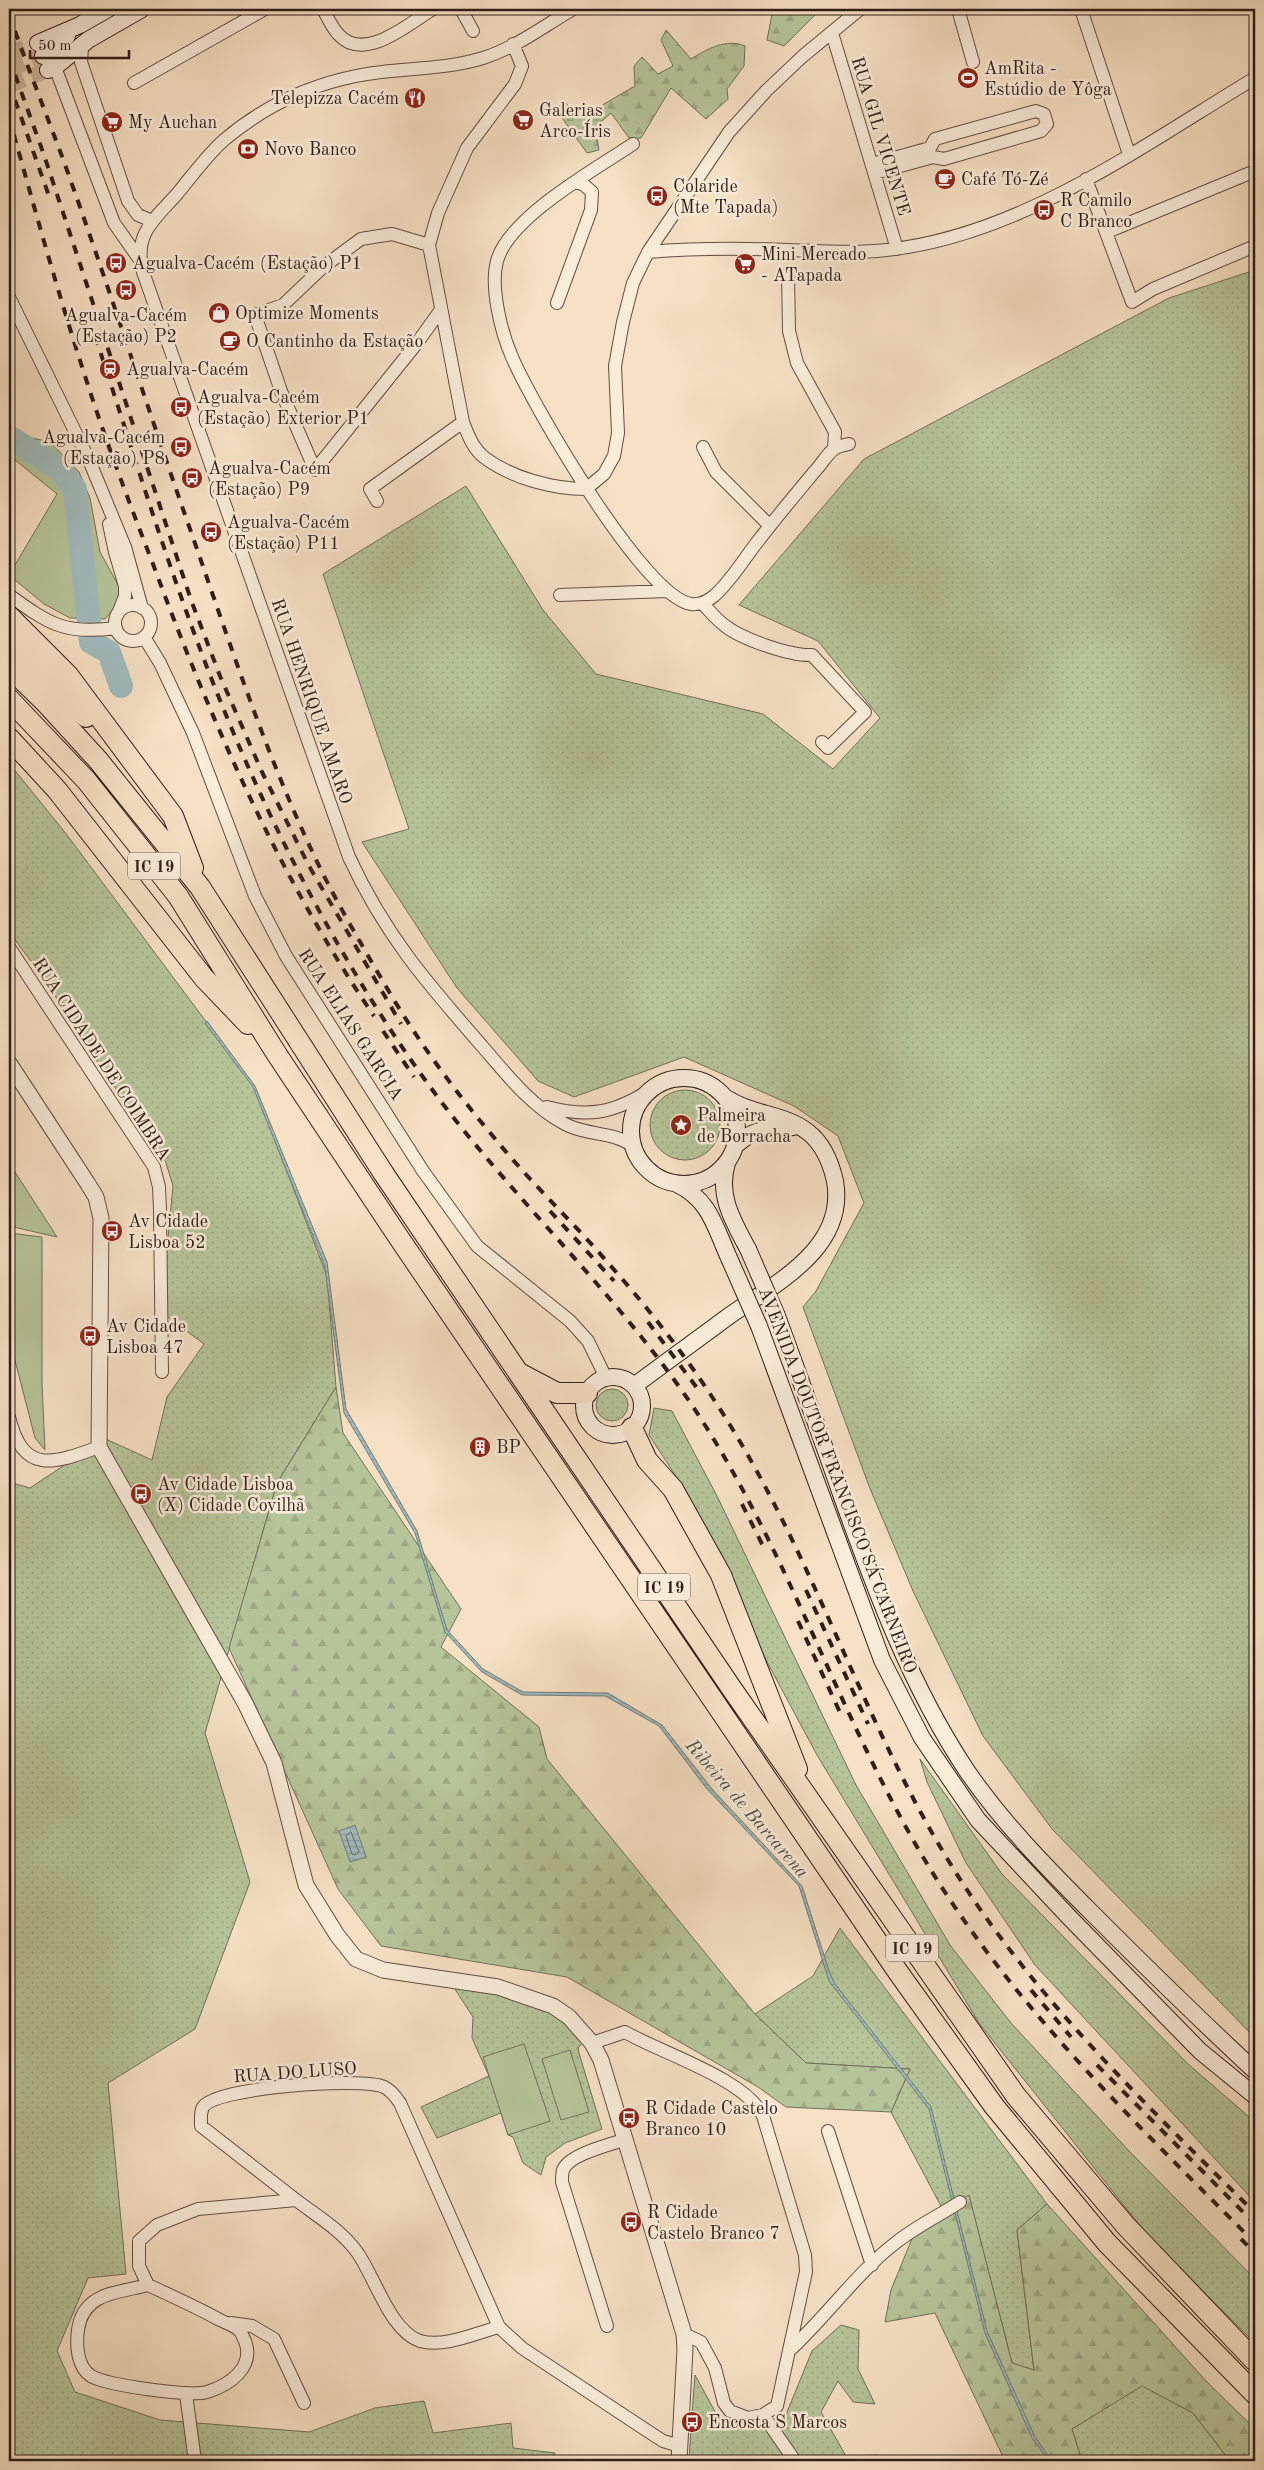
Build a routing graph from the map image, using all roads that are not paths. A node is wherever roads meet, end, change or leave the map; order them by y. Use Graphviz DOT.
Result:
graph roads {
  1 [pos="108,9"];
  2 [pos="142,9"];
  3 [pos="265,9"];
  4 [pos="323,9"];
  5 [pos="433,9"];
  6 [pos="461,9"];
  7 [pos="573,9"];
  8 [pos="860,9"];
  9 [pos="958,9"];
  10 [pos="1081,9"];
  11 [pos="414,13"];
  12 [pos="80,25"];
  13 [pos="473,31"];
  14 [pos="832,32"];
  15 [pos="88,40"];
  16 [pos="38,42"];
  17 [pos="514,44"];
  18 [pos="973,62"];
  19 [pos="51,69"];
  20 [pos="1255,78"];
  21 [pos="134,83"];
  22 [pos="633,144"];
  23 [pos="1129,154"];
  24 [pos="873,169"];
  25 [pos="1255,171"];
  26 [pos="1086,179"];
  27 [pos="576,182"];
  28 [pos="152,221"];
  29 [pos="1107,232"];
  30 [pos="429,245"];
  31 [pos="1255,246"];
  32 [pos="897,249"];
  33 [pos="648,252"];
  34 [pos="140,260"];
  35 [pos="788,274"];
  36 [pos="9,297"];
  37 [pos="557,303"];
  38 [pos="440,311"];
  39 [pos="463,422"];
  40 [pos="849,444"];
  41 [pos="703,447"];
  42 [pos="834,449"];
  43 [pos="586,490"];
  44 [pos="377,501"];
  45 [pos="106,504"];
  46 [pos="770,526"];
  47 [pos="667,592"];
  48 [pos="9,595"];
  49 [pos="560,595"];
  50 [pos="702,603"];
  51 [pos="142,608"];
  52 [pos="118,614"];
  53 [pos="11,618"];
  54 [pos="113,628"];
  55 [pos="144,638"];
  56 [pos="9,640"];
  57 [pos="9,667"];
  58 [pos="9,698"];
  59 [pos="9,738"];
  60 [pos="822,742"];
  61 [pos="138,771"];
  62 [pos="200,887"];
  63 [pos="9,947"];
  64 [pos="276,1052"];
  65 [pos="9,1063"];
  66 [pos="650,1090"];
  67 [pos="728,1099"];
  68 [pos="537,1104"];
  69 [pos="797,1126"];
  70 [pos="736,1145"];
  71 [pos="633,1146"];
  72 [pos="727,1163"];
  73 [pos="675,1183"];
  74 [pos="162,1372"];
  75 [pos="520,1374"];
  76 [pos="606,1378"];
  77 [pos="634,1386"];
  78 [pos="587,1393"];
  79 [pos="9,1417"];
  80 [pos="632,1428"];
  81 [pos="99,1447"];
  82 [pos="809,1799"];
  83 [pos="592,2043"];
  84 [pos="1255,2071"];
  85 [pos="1255,2096"];
  86 [pos="828,2132"];
  87 [pos="626,2139"];
  88 [pos="296,2200"];
  89 [pos="960,2202"];
  90 [pos="872,2265"];
  91 [pos="148,2285"];
  92 [pos="222,2321"];
  93 [pos="607,2326"];
  94 [pos="499,2327"];
  95 [pos="684,2341"];
  96 [pos="789,2351"];
  97 [pos="1255,2361"];
  98 [pos="186,2394"];
  99 [pos="1255,2394"];
  100 [pos="304,2403"];
  101 [pos="765,2419"];
  102 [pos="680,2446"];
  103 [pos="195,2461"];
  104 [pos="679,2461"];
  105 [pos="794,2461"];
  1 -- 12 [label="main road"];
  2 -- 15 [label="main road"];
  3 -- 21 [label="street"];
  4 -- 11 [label="street"];
  5 -- 11 [label="street"];
  6 -- 13 [label="street"];
  7 -- 17 [label="street"];
  8 -- 14 [label="street"];
  9 -- 18 [label="street"];
  10 -- 23 [label="street"];
  12 -- 15 [label="main road"];
  12 -- 16 [label="main road"];
  14 -- 24 [label="street, RUA GIL VICENTE"];
  14 -- 33 [label="street"];
  15 -- 19 [label="main road"];
  15 -- 28 [label="street"];
  17 -- 28 [label="street"];
  17 -- 30 [label="street"];
  19 -- 34 [label="street"];
  20 -- 23 [label="street"];
  22 -- 27 [label="street"];
  23 -- 26 [label="street"];
  24 -- 24 [label="street"];
  24 -- 32 [label="street, RUA GIL VICENTE"];
  25 -- 29 [label="street"];
  26 -- 29 [label="street"];
  26 -- 32 [label="street"];
  27 -- 37 [label="street"];
  27 -- 43 [label="street"];
  28 -- 34 [label="street"];
  29 -- 31 [label="street"];
  30 -- 38 [label="street"];
  30 -- 38 [label="street"];
  32 -- 33 [label="street"];
  33 -- 43 [label="street"];
  34 -- 68 [label="street, RUA HENRIQUE AMARO"];
  35 -- 42 [label="street"];
  36 -- 45 [label="street"];
  38 -- 39 [label="street"];
  39 -- 43 [label="street"];
  39 -- 44 [label="street"];
  40 -- 42 [label="street"];
  41 -- 46 [label="street"];
  42 -- 46 [label="street"];
  43 -- 47 [label="street"];
  45 -- 51 [label="street"];
  45 -- 52 [label="street"];
  46 -- 50 [label="street"];
  47 -- 49 [label="street"];
  47 -- 50 [label="street"];
  48 -- 54 [label="street"];
  50 -- 60 [label="street"];
  51 -- 52 [label="street"];
  51 -- 55 [label="street"];
  52 -- 54 [label="street"];
  53 -- 61 [label="highway"];
  54 -- 55 [label="street"];
  55 -- 76 [label="street, RUA ELIAS GARCIA"];
  56 -- 61 [label="highway"];
  57 -- 62 [label="highway, IC 19"];
  58 -- 64 [label="highway, IC 19"];
  59 -- 64 [label="highway"];
  61 -- 62 [label="highway"];
  62 -- 75 [label="highway, IC 19"];
  63 -- 74 [label="street, RUA CIDADE DE COIMBRA"];
  64 -- 99 [label="highway, IC 19"];
  65 -- 81 [label="street"];
  66 -- 67 [label="main road"];
  66 -- 68 [label="street, RUA HENRIQUE AMARO"];
  66 -- 71 [label="main road"];
  67 -- 69 [label="main road"];
  67 -- 70 [label="main road"];
  68 -- 71 [label="street, RUA HENRIQUE AMARO"];
  69 -- 70 [label="main road"];
  69 -- 77 [label="main road"];
  70 -- 72 [label="main road"];
  71 -- 73 [label="main road"];
  72 -- 73 [label="main road"];
  72 -- 84 [label="main road, AVENIDA DOUTOR FRANCISCO SÁ CARNEIRO, bridge"];
  73 -- 85 [label="main road, AVENIDA DOUTOR FRANCISCO SÁ CARNEIRO, bridge"];
  75 -- 78 [label="highway"];
  75 -- 82 [label="highway, IC 19"];
  76 -- 77 [label="main road"];
  76 -- 78 [label="main road"];
  77 -- 80 [label="main road"];
  78 -- 80 [label="main road"];
  79 -- 81 [label="street"];
  80 -- 82 [label="highway"];
  81 -- 83 [label="street"];
  82 -- 97 [label="highway, IC 19"];
  83 -- 87 [label="street"];
  83 -- 96 [label="street"];
  86 -- 90 [label="street"];
  87 -- 93 [label="street"];
  87 -- 95 [label="street"];
  88 -- 91 [label="street"];
  88 -- 94 [label="street"];
  88 -- 94 [label="street, RUA DO LUSO"];
  89 -- 90 [label="street"];
  90 -- 96 [label="street"];
  91 -- 92 [label="street"];
  91 -- 98 [label="street"];
  92 -- 98 [label="street"];
  92 -- 100 [label="street"];
  94 -- 102 [label="street"];
  95 -- 101 [label="street"];
  95 -- 102 [label="street"];
  96 -- 101 [label="street"];
  98 -- 103 [label="street"];
  101 -- 105 [label="street"];
  102 -- 104 [label="street"];
}
